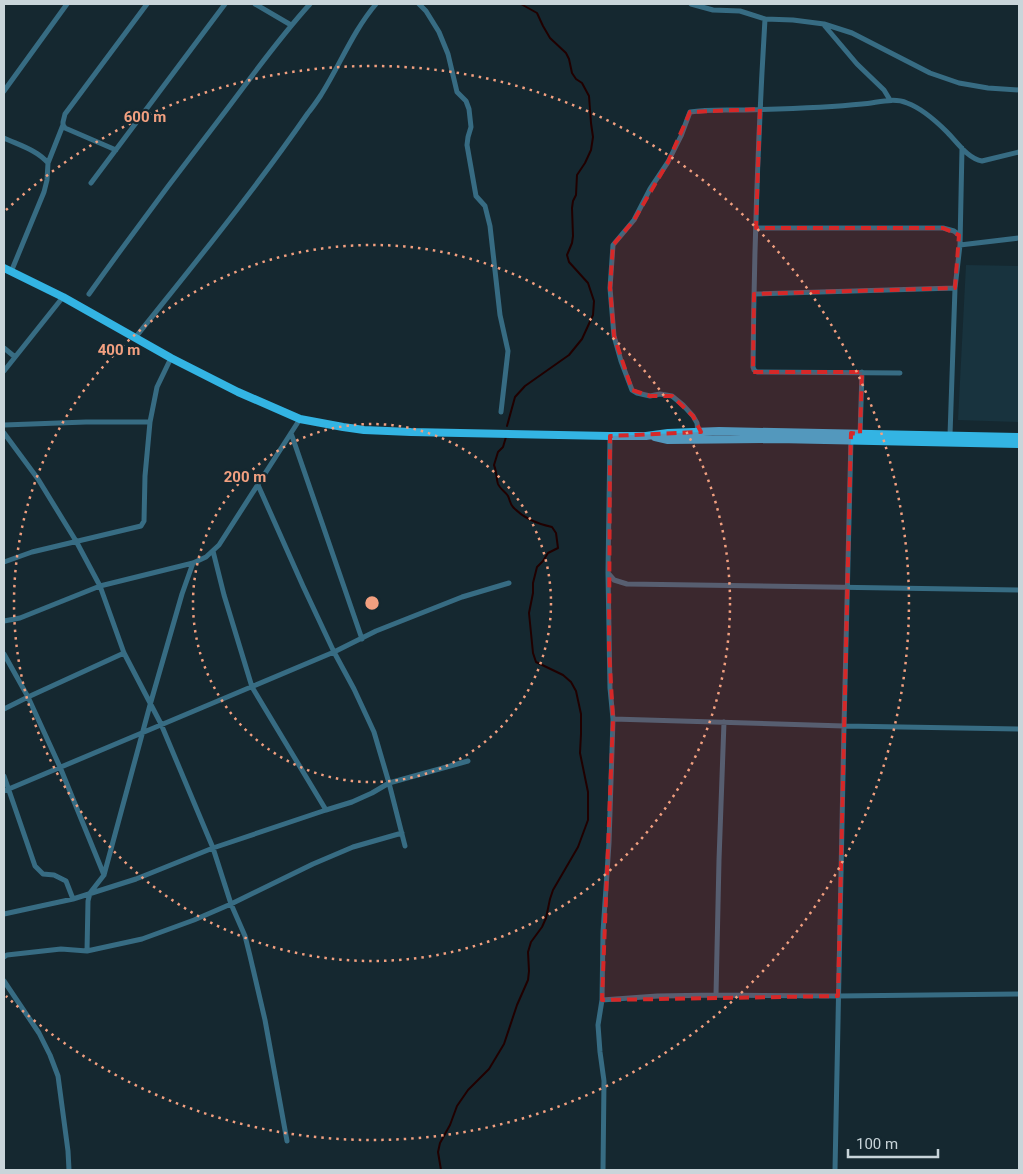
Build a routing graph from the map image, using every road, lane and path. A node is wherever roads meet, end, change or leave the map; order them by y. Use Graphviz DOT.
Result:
graph roads {
  1 [pos="67,4"];
  2 [pos="147,4"];
  3 [pos="226,4"];
  4 [pos="256,4"];
  5 [pos="310,4"];
  6 [pos="376,4"];
  7 [pos="419,4"];
  8 [pos="691,4"];
  9 [pos="765,19"];
  10 [pos="291,24"];
  11 [pos="824,24"];
  12 [pos="1019,90"];
  13 [pos="4,91"];
  14 [pos="890,100"];
  15 [pos="760,109"];
  16 [pos="63,125"];
  17 [pos="4,138"];
  18 [pos="962,148"];
  19 [pos="116,150"];
  20 [pos="1019,152"];
  21 [pos="48,163"];
  22 [pos="91,183"];
  23 [pos="756,228"];
  24 [pos="960,235"];
  25 [pos="1019,238"];
  26 [pos="960,245"];
  27 [pos="8,270"];
  28 [pos="955,288"];
  29 [pos="90,294"];
  30 [pos="754,294"];
  31 [pos="63,298"];
  32 [pos="135,338"];
  33 [pos="4,348"];
  34 [pos="15,357"];
  35 [pos="171,358"];
  36 [pos="4,371"];
  37 [pos="862,372"];
  38 [pos="900,373"];
  39 [pos="501,412"];
  40 [pos="300,419"];
  41 [pos="150,422"];
  42 [pos="4,425"];
  43 [pos="291,432"];
  44 [pos="698,432"];
  45 [pos="4,433"];
  46 [pos="950,435"];
  47 [pos="610,436"];
  48 [pos="646,436"];
  49 [pos="855,437"];
  50 [pos="1019,437"];
  51 [pos="1019,444"];
  52 [pos="258,485"];
  53 [pos="76,541"];
  54 [pos="213,551"];
  55 [pos="4,562"];
  56 [pos="193,563"];
  57 [pos="608,573"];
  58 [pos="509,583"];
  59 [pos="100,586"];
  60 [pos="847,588"];
  61 [pos="1019,590"];
  62 [pos="4,621"];
  63 [pos="362,638"];
  64 [pos="334,652"];
  65 [pos="124,653"];
  66 [pos="4,654"];
  67 [pos="252,687"];
  68 [pos="28,697"];
  69 [pos="150,705"];
  70 [pos="4,709"];
  71 [pos="613,719"];
  72 [pos="724,722"];
  73 [pos="161,724"];
  74 [pos="844,726"];
  75 [pos="1019,729"];
  76 [pos="143,732"];
  77 [pos="468,760"];
  78 [pos="60,766"];
  79 [pos="4,776"];
  80 [pos="389,783"];
  81 [pos="6,790"];
  82 [pos="326,810"];
  83 [pos="402,833"];
  84 [pos="405,846"];
  85 [pos="213,848"];
  86 [pos="104,875"];
  87 [pos="90,893"];
  88 [pos="73,899"];
  89 [pos="231,904"];
  90 [pos="4,914"];
  91 [pos="87,952"];
  92 [pos="4,957"];
  93 [pos="4,981"];
  94 [pos="1019,994"];
  95 [pos="716,995"];
  96 [pos="838,996"];
  97 [pos="602,1000"];
  98 [pos="287,1141"];
  99 [pos="69,1170"];
  100 [pos="603,1170"];
  101 [pos="835,1170"];
  1 -- 13 [label="street"];
  2 -- 16 [label="street"];
  3 -- 19 [label="street"];
  4 -- 10 [label="street"];
  5 -- 10 [label="street"];
  6 -- 32 [label="street"];
  7 -- 39 [label="street"];
  8 -- 9 [label="street"];
  9 -- 11 [label="street"];
  9 -- 15 [label="street"];
  10 -- 29 [label="street"];
  11 -- 12 [label="street"];
  11 -- 14 [label="street"];
  14 -- 15 [label="street"];
  14 -- 18 [label="street"];
  15 -- 23 [label="street"];
  15 -- 44 [label="street"];
  16 -- 19 [label="street"];
  16 -- 21 [label="street"];
  17 -- 21 [label="street"];
  18 -- 20 [label="street"];
  18 -- 24 [label="street"];
  19 -- 22 [label="street"];
  21 -- 27 [label="street"];
  23 -- 24 [label="street"];
  23 -- 30 [label="street"];
  24 -- 26 [label="street"];
  25 -- 26 [label="street"];
  26 -- 28 [label="street"];
  27 -- 31 [label="main road"];
  28 -- 30 [label="street"];
  28 -- 46 [label="street"];
  30 -- 37 [label="street"];
  31 -- 32 [label="main road"];
  31 -- 34 [label="street"];
  32 -- 35 [label="main road"];
  33 -- 34 [label="street"];
  34 -- 36 [label="street"];
  35 -- 40 [label="main road"];
  35 -- 41 [label="street"];
  37 -- 38 [label="street"];
  37 -- 49 [label="street"];
  40 -- 43 [label="street"];
  40 -- 47 [label="main road"];
  41 -- 42 [label="street"];
  41 -- 53 [label="street"];
  43 -- 52 [label="street"];
  43 -- 63 [label="street"];
  44 -- 48 [label="main road"];
  44 -- 49 [label="main road"];
  45 -- 53 [label="street"];
  46 -- 49 [label="main road"];
  46 -- 50 [label="main road"];
  47 -- 48 [label="main road"];
  47 -- 57 [label="street"];
  48 -- 49 [label="main road"];
  49 -- 51 [label="main road"];
  49 -- 60 [label="street"];
  52 -- 54 [label="street"];
  52 -- 64 [label="street"];
  53 -- 55 [label="street"];
  53 -- 59 [label="street"];
  54 -- 56 [label="street"];
  54 -- 67 [label="street"];
  56 -- 59 [label="street"];
  56 -- 69 [label="street"];
  57 -- 60 [label="street"];
  57 -- 71 [label="street"];
  58 -- 63 [label="street"];
  59 -- 62 [label="street"];
  59 -- 65 [label="street"];
  60 -- 61 [label="street"];
  60 -- 74 [label="street"];
  63 -- 64 [label="street"];
  64 -- 67 [label="street"];
  64 -- 80 [label="street"];
  65 -- 68 [label="street"];
  65 -- 69 [label="street"];
  66 -- 68 [label="street"];
  67 -- 73 [label="street"];
  67 -- 82 [label="street"];
  68 -- 70 [label="street"];
  68 -- 78 [label="street"];
  69 -- 73 [label="street"];
  69 -- 76 [label="street"];
  71 -- 72 [label="street"];
  71 -- 97 [label="street"];
  72 -- 74 [label="street"];
  72 -- 95 [label="street"];
  73 -- 76 [label="street"];
  73 -- 85 [label="street"];
  74 -- 75 [label="street"];
  74 -- 96 [label="street"];
  76 -- 78 [label="street"];
  76 -- 86 [label="street"];
  77 -- 80 [label="street"];
  78 -- 81 [label="street"];
  78 -- 86 [label="street"];
  79 -- 81 [label="street"];
  80 -- 82 [label="street"];
  80 -- 83 [label="street"];
  81 -- 88 [label="street"];
  82 -- 85 [label="street"];
  83 -- 84 [label="street"];
  83 -- 89 [label="street"];
  85 -- 87 [label="street"];
  85 -- 89 [label="street"];
  86 -- 87 [label="street"];
  87 -- 88 [label="street"];
  87 -- 91 [label="street"];
  88 -- 90 [label="street"];
  89 -- 91 [label="street"];
  89 -- 98 [label="street"];
  91 -- 92 [label="street"];
  93 -- 99 [label="street"];
  94 -- 96 [label="street"];
  95 -- 96 [label="street"];
  95 -- 97 [label="street"];
  96 -- 101 [label="street"];
  97 -- 100 [label="street"];
}
